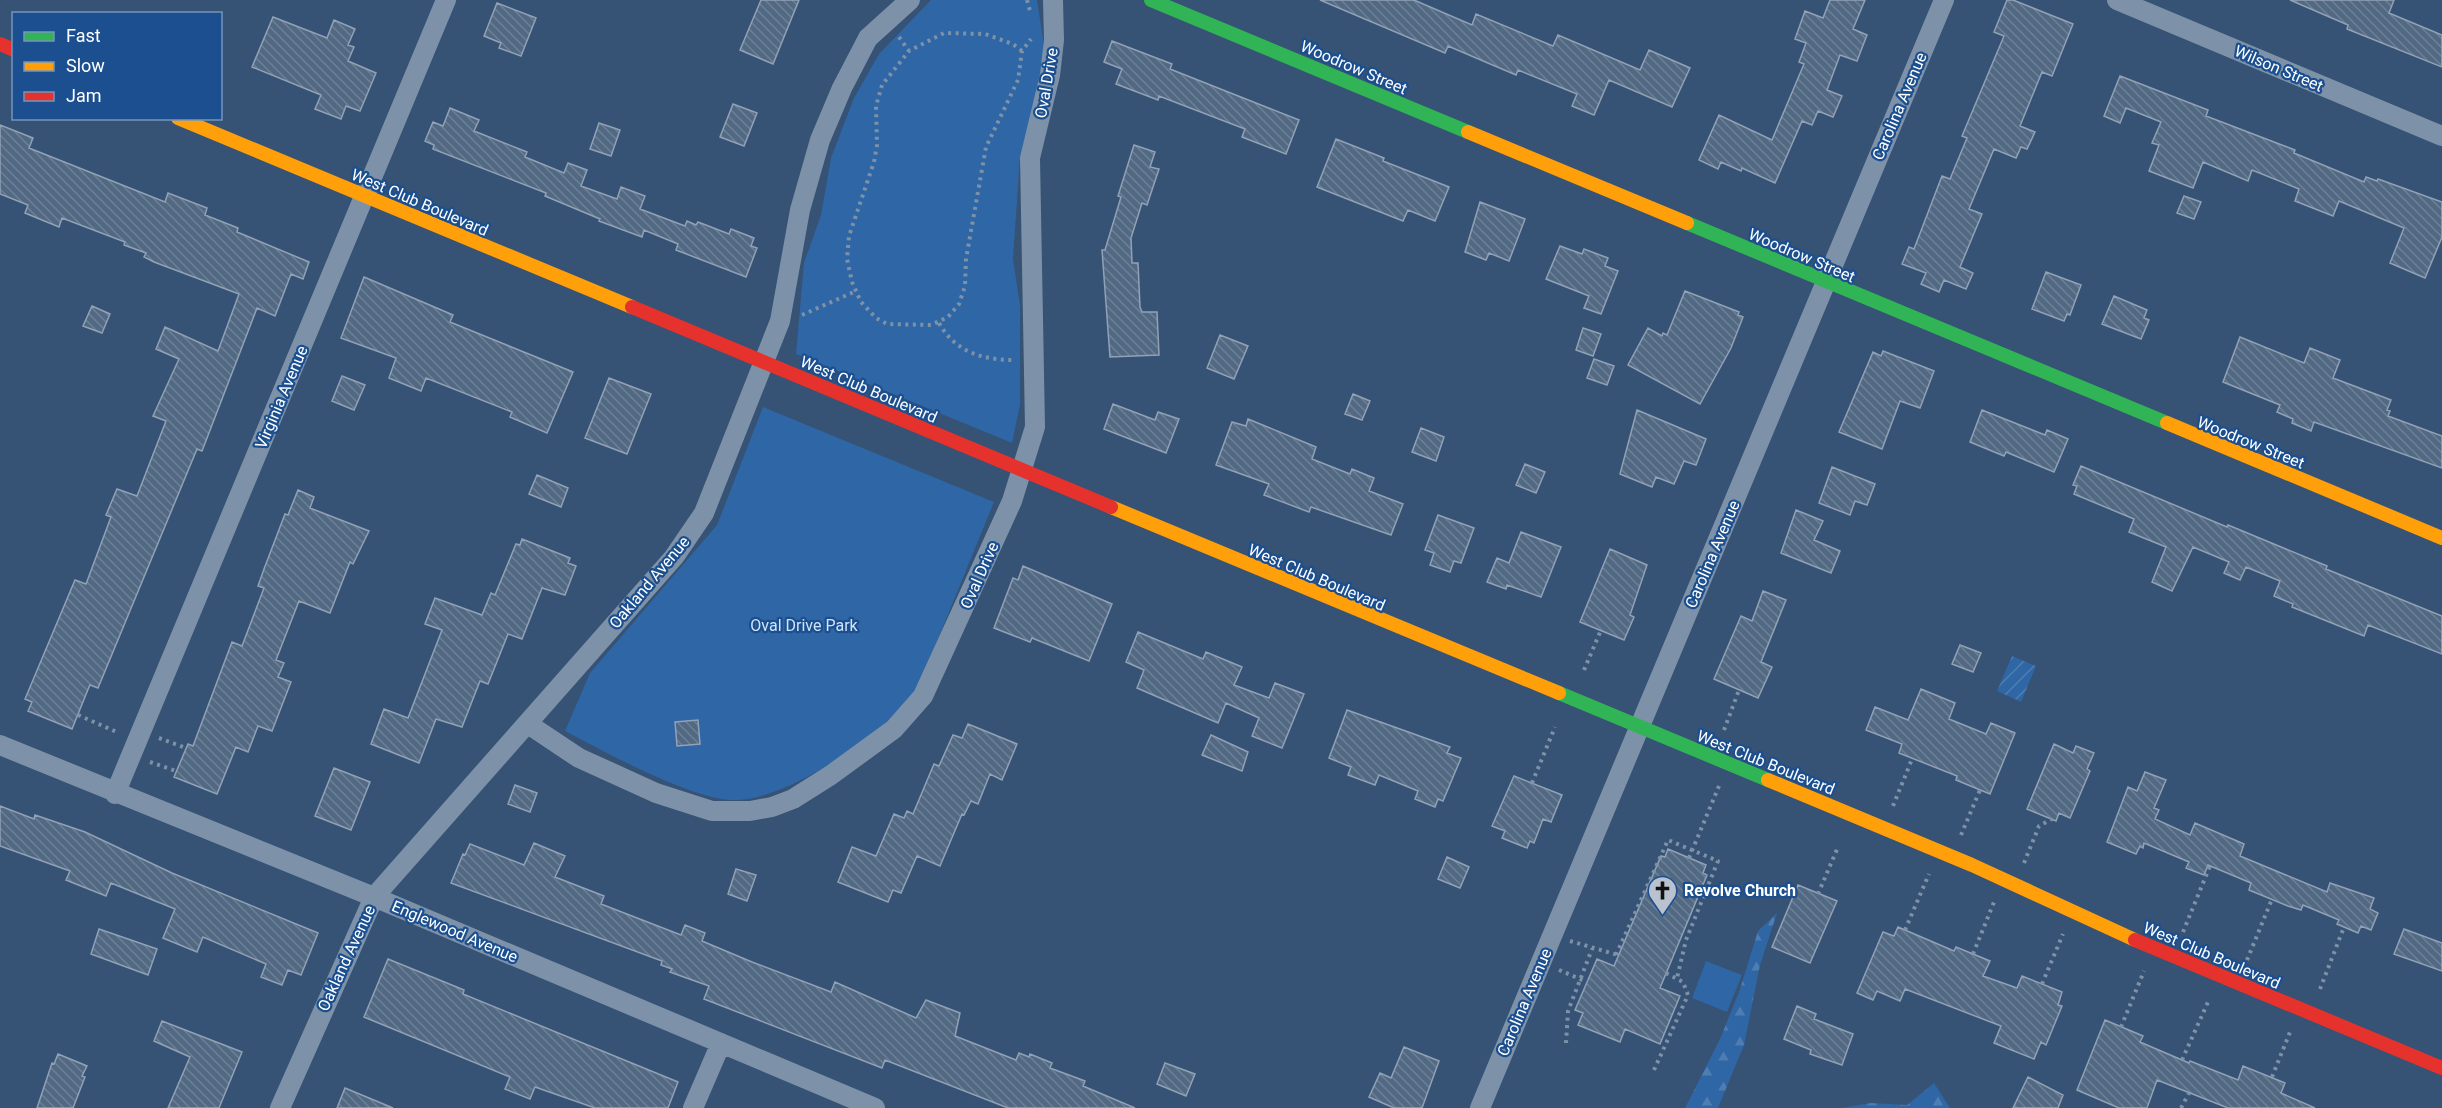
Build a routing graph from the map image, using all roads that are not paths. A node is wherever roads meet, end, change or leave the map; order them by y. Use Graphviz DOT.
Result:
graph roads {
  1 [pos="446,0"];
  2 [pos="909,0"];
  3 [pos="1053,0"];
  4 [pos="1151,0"];
  5 [pos="1944,0"];
  6 [pos="2117,0"];
  7 [pos="183,120"];
  8 [pos="2442,136"];
  9 [pos="364,196"];
  10 [pos="1826,283"];
  11 [pos="763,363"];
  12 [pos="1022,471"];
  13 [pos="2442,538"];
  14 [pos="528,724"];
  15 [pos="1640,728"];
  16 [pos="0,745"];
  17 [pos="115,794"];
  18 [pos="374,897"];
  19 [pos="721,1043"];
  20 [pos="2442,1068"];
  21 [pos="280,1108"];
  22 [pos="693,1108"];
  23 [pos="875,1108"];
  24 [pos="1480,1108"];
  1 -- 9 [label="street, Virginia Avenue"];
  2 -- 11 [label="street, Oakland Avenue"];
  3 -- 12 [label="street, Oval Drive"];
  4 -- 10 [label="street, Woodrow Street"];
  5 -- 10 [label="street, Carolina Avenue"];
  6 -- 8 [label="street, Wilson Street"];
  7 -- 9 [label="street, West Club Boulevard"];
  9 -- 11 [label="street, West Club Boulevard"];
  9 -- 17 [label="street, Virginia Avenue"];
  10 -- 13 [label="street, Woodrow Street"];
  10 -- 15 [label="street, Carolina Avenue"];
  11 -- 12 [label="street, West Club Boulevard"];
  11 -- 14 [label="street, Oakland Avenue"];
  12 -- 14 [label="street, Oval Drive"];
  12 -- 15 [label="street, West Club Boulevard"];
  14 -- 18 [label="street, Oakland Avenue"];
  15 -- 20 [label="street, West Club Boulevard"];
  15 -- 24 [label="street, Carolina Avenue"];
  16 -- 17 [label="street, Englewood Avenue"];
  17 -- 18 [label="street, Englewood Avenue"];
  18 -- 19 [label="street, Englewood Avenue"];
  18 -- 21 [label="street, Oakland Avenue"];
  19 -- 22 [label="street"];
  19 -- 23 [label="street, Englewood Avenue"];
}
